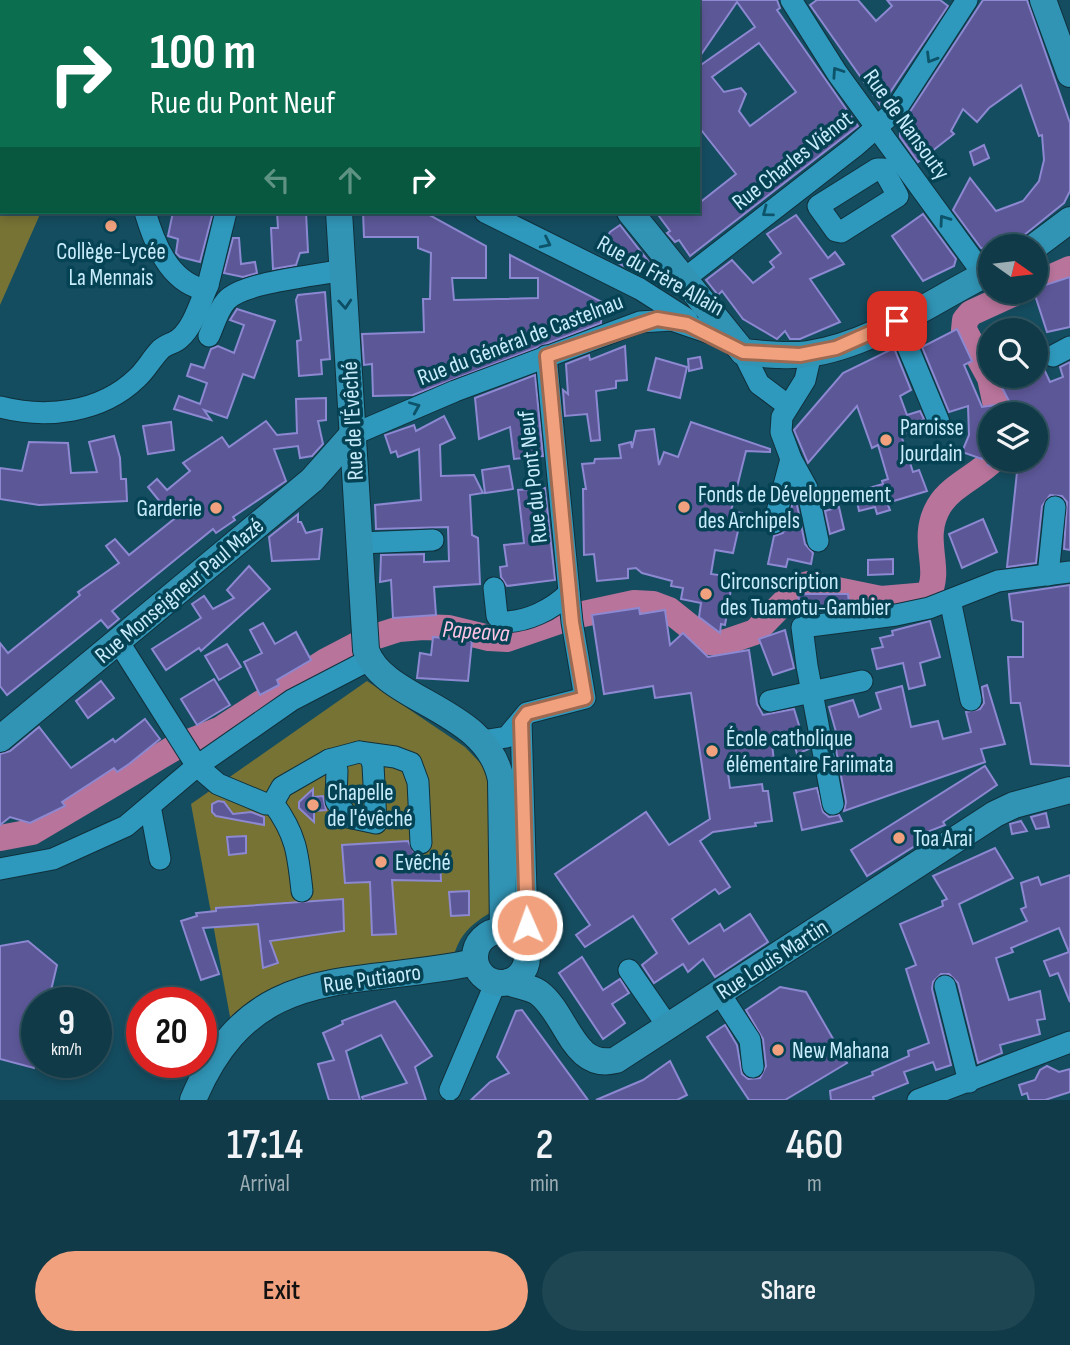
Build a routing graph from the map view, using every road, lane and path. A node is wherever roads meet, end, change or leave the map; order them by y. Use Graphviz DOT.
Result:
graph roads {
  1 [pos="792,0"];
  2 [pos="967,0"];
  3 [pos="1044,0"];
  4 [pos="1070,74"];
  5 [pos="877,128"];
  6 [pos="804,185"];
  7 [pos="818,206"];
  8 [pos="146,214"];
  9 [pos="226,214"];
  10 [pos="339,214"];
  11 [pos="489,214"];
  12 [pos="632,214"];
  13 [pos="1070,220"];
  14 [pos="1053,246"];
  15 [pos="978,261"];
  16 [pos="343,270"];
  17 [pos="978,278"];
  18 [pos="683,280"];
  19 [pos="208,285"];
  20 [pos="897,321"];
  21 [pos="710,333"];
  22 [pos="209,336"];
  23 [pos="740,349"];
  24 [pos="811,354"];
  25 [pos="547,356"];
  26 [pos="787,405"];
  27 [pos="0,407"];
  28 [pos="939,422"];
  29 [pos="352,435"];
  30 [pos="791,459"];
  31 [pos="1055,507"];
  32 [pos="774,523"];
  33 [pos="433,540"];
  34 [pos="818,541"];
  35 [pos="359,543"];
  36 [pos="1070,572"];
  37 [pos="1048,575"];
  38 [pos="494,588"];
  39 [pos="950,600"];
  40 [pos="571,607"];
  41 [pos="118,641"];
  42 [pos="367,647"];
  43 [pos="862,681"];
  44 [pos="812,693"];
  45 [pos="971,700"];
  46 [pos="770,701"];
  47 [pos="521,721"];
  48 [pos="0,739"];
  49 [pos="482,741"];
  50 [pos="188,752"];
  51 [pos="359,752"];
  52 [pos="329,760"];
  53 [pos="1070,790"];
  54 [pos="1026,801"];
  55 [pos="273,803"];
  56 [pos="833,804"];
  57 [pos="150,806"];
  58 [pos="1070,811"];
  59 [pos="421,843"];
  60 [pos="160,859"];
  61 [pos="0,869"];
  62 [pos="302,891"];
  63 [pos="517,940"];
  64 [pos="475,962"];
  65 [pos="629,970"];
  66 [pos="502,982"];
  67 [pos="945,986"];
  68 [pos="720,993"];
  69 [pos="545,999"];
  70 [pos="669,1028"];
  71 [pos="1070,1042"];
  72 [pos="753,1067"];
  73 [pos="969,1082"];
  74 [pos="450,1090"];
  75 [pos="193,1100"];
  76 [pos="918,1100"];
  5 -- 1 [label="street, Rue de Nansouty, one-way"];
  2 -- 5 [label="street, Rue Charles Viénot, one-way"];
  3 -- 4 [label="main road"];
  5 -- 6 [label="street, Rue Charles Viénot"];
  15 -- 5 [label="street, Rue de Nansouty, one-way"];
  6 -- 7 [label="street"];
  6 -- 18 [label="street, Rue Charles Viénot, one-way"];
  8 -- 19 [label="street"];
  9 -- 19 [label="street"];
  10 -- 16 [label="main road, Rue de l'Évêché"];
  11 -- 21 [label="street, Rue du Frère Allain, one-way"];
  12 -- 18 [label="main road"];
  13 -- 14 [label="main road"];
  16 -- 22 [label="street"];
  16 -- 29 [label="main road, Rue de l'Évêché, one-way"];
  17 -- 20 [label="main road"];
  18 -- 23 [label="main road"];
  19 -- 27 [label="street"];
  20 -- 24 [label="main road"];
  20 -- 28 [label="street"];
  21 -- 23 [label="street, Rue du Frère Allain"];
  21 -- 25 [label="street, Rue du Général de Castelnau"];
  23 -- 24 [label="main road"];
  23 -- 26 [label="street"];
  24 -- 26 [label="street"];
  29 -- 25 [label="street, Rue du Général de Castelnau, one-way"];
  25 -- 40 [label="street, Rue du Pont Neuf"];
  26 -- 30 [label="street"];
  29 -- 35 [label="main road, Rue de l'Évêché"];
  29 -- 41 [label="main road, Rue Monseigneur Paul Mazé"];
  30 -- 32 [label="street"];
  30 -- 34 [label="street"];
  31 -- 37 [label="street"];
  33 -- 35 [label="street"];
  35 -- 42 [label="main road, Rue de l'Évêché"];
  36 -- 37 [label="street"];
  37 -- 39 [label="street"];
  38 -- 40 [label="street"];
  39 -- 44 [label="street"];
  39 -- 45 [label="street"];
  40 -- 47 [label="street, Rue du Pont Neuf"];
  41 -- 48 [label="main road, Rue Monseigneur Paul Mazé"];
  41 -- 50 [label="street"];
  42 -- 49 [label="main road"];
  42 -- 50 [label="street"];
  43 -- 44 [label="street"];
  44 -- 46 [label="street"];
  44 -- 56 [label="street"];
  47 -- 49 [label="street, Rue du Pont Neuf"];
  47 -- 63 [label="street"];
  49 -- 63 [label="main road"];
  50 -- 55 [label="street"];
  50 -- 57 [label="street"];
  51 -- 52 [label="street"];
  51 -- 52 [label="street"];
  51 -- 59 [label="street"];
  52 -- 55 [label="street"];
  53 -- 54 [label="main road, Rue Louis Martin"];
  54 -- 58 [label="main road"];
  54 -- 68 [label="main road, Rue Louis Martin"];
  55 -- 62 [label="street"];
  57 -- 60 [label="street"];
  57 -- 61 [label="street"];
  63 -- 64 [label="main road"];
  63 -- 66 [label="main road"];
  63 -- 69 [label="main road, Rue Louis Martin"];
  64 -- 66 [label="main road"];
  64 -- 75 [label="main road, Rue Putiaoro"];
  65 -- 70 [label="street"];
  66 -- 69 [label="main road"];
  66 -- 74 [label="street"];
  67 -- 73 [label="street"];
  68 -- 70 [label="main road, Rue Louis Martin"];
  68 -- 72 [label="street"];
  69 -- 70 [label="main road, Rue Louis Martin"];
  71 -- 73 [label="street"];
  73 -- 76 [label="street"];
}
